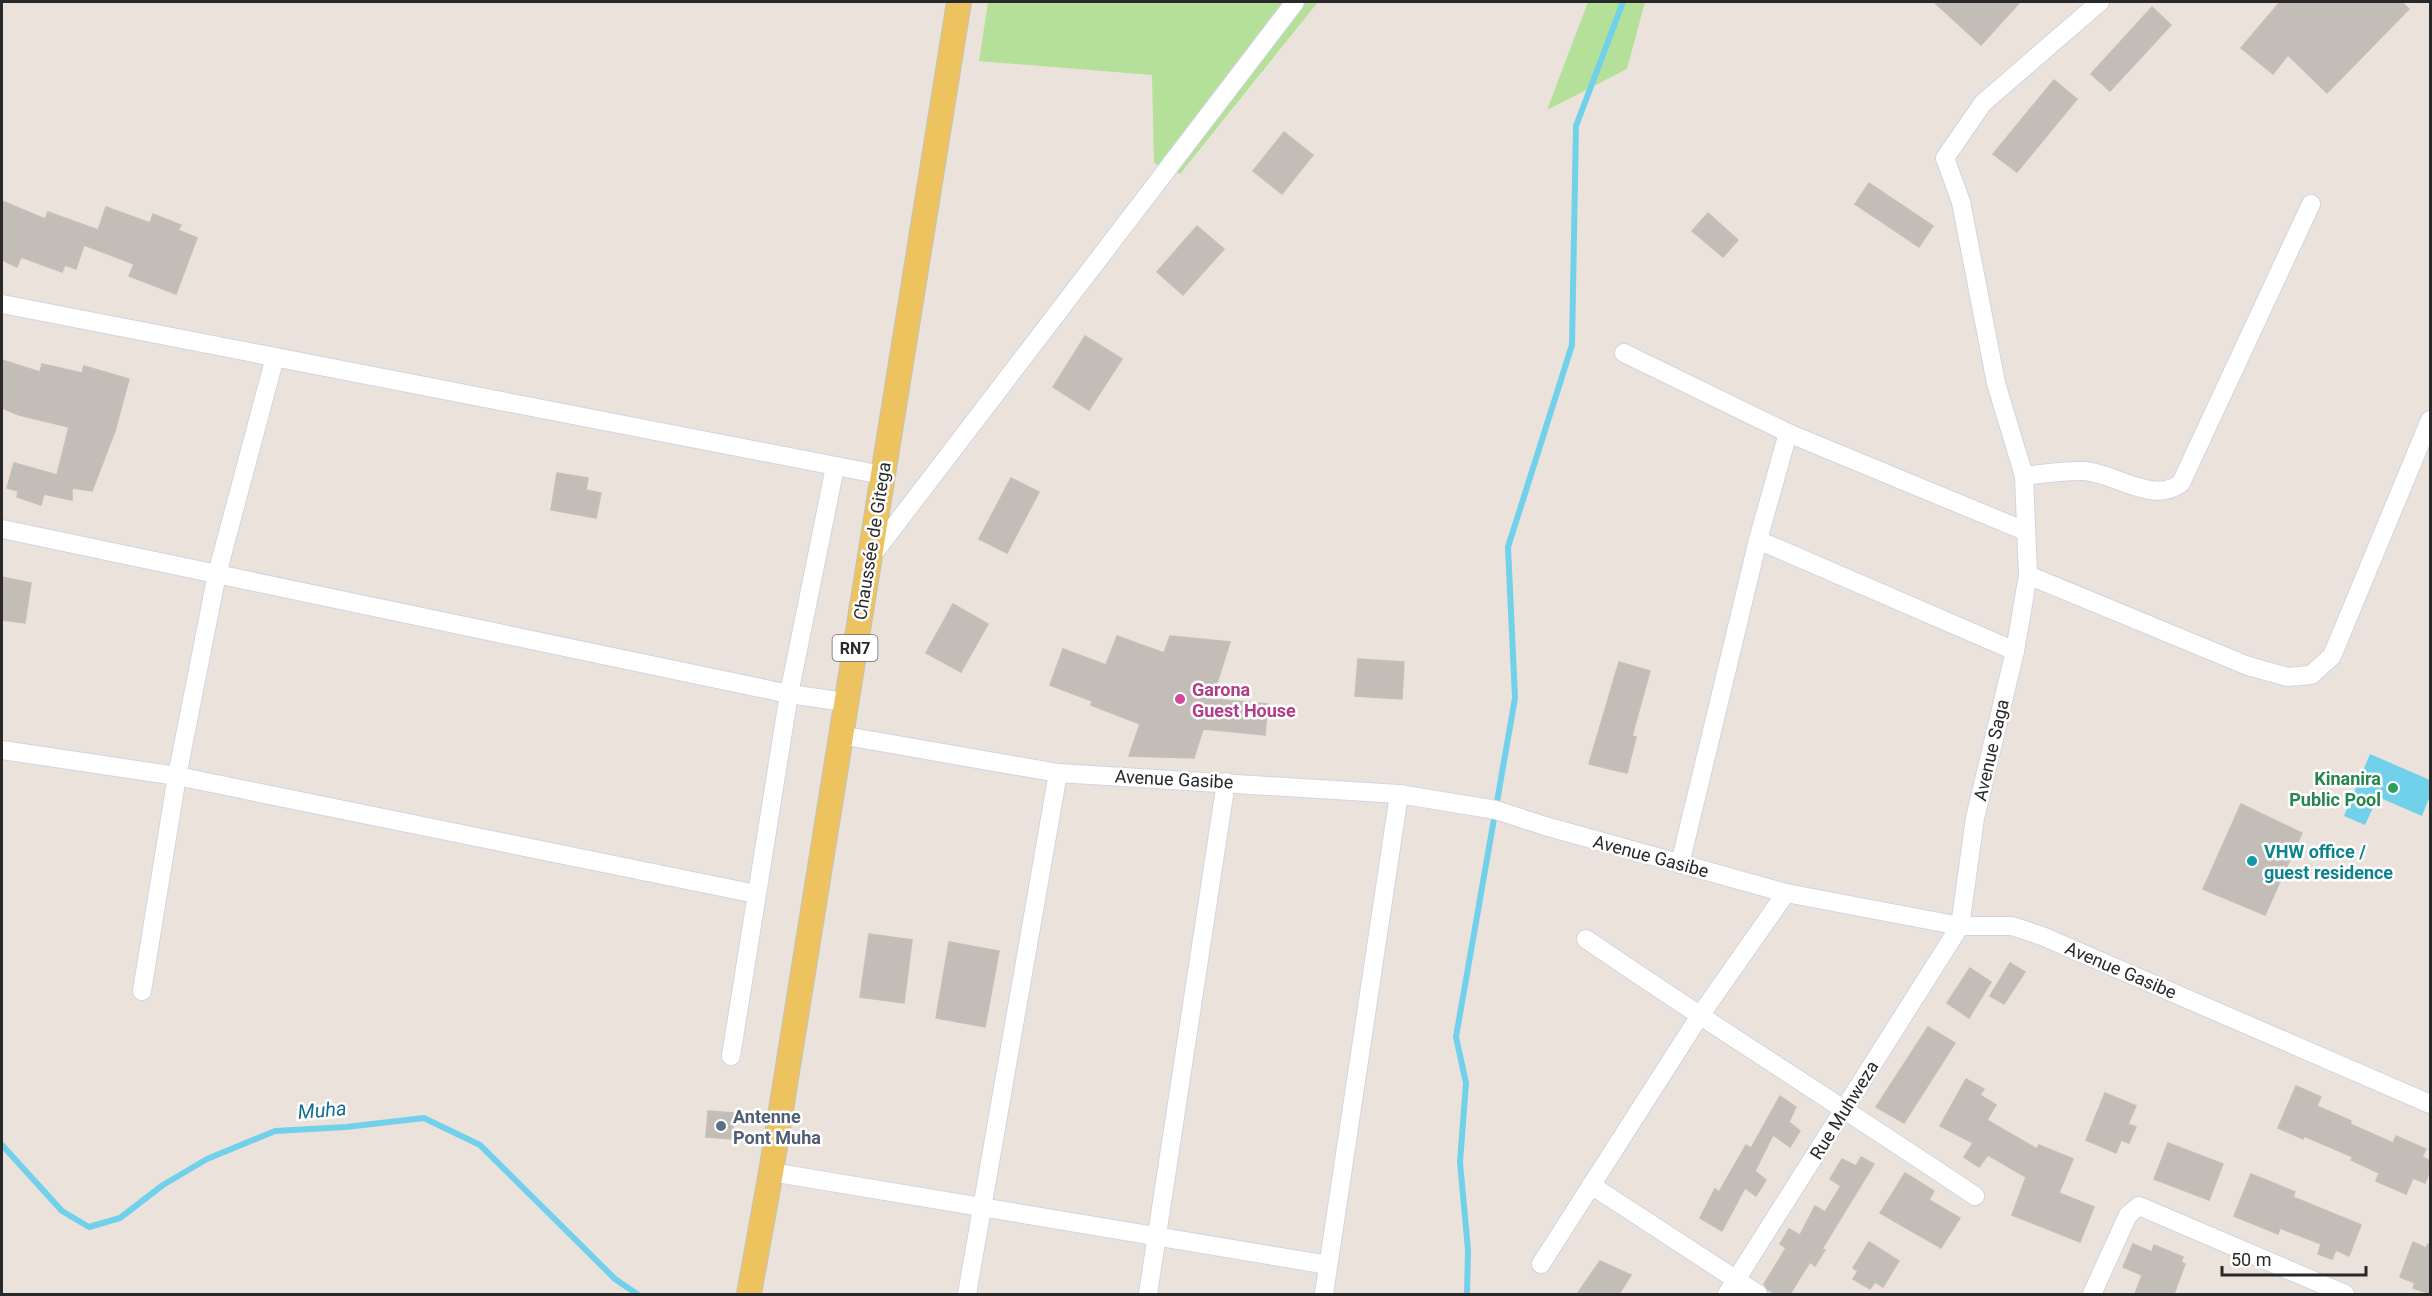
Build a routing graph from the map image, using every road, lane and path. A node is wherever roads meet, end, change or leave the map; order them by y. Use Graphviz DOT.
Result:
graph roads {
  1 [pos="959,2"];
  2 [pos="1295,2"];
  3 [pos="2100,2"];
  4 [pos="2311,204"];
  5 [pos="2,304"];
  6 [pos="1624,353"];
  7 [pos="275,357"];
  8 [pos="2430,420"];
  9 [pos="1788,433"];
  10 [pos="835,467"];
  11 [pos="882,475"];
  12 [pos="2024,476"];
  13 [pos="2,529"];
  14 [pos="2025,531"];
  15 [pos="1758,540"];
  16 [pos="870,558"];
  17 [pos="217,574"];
  18 [pos="2028,575"];
  19 [pos="2015,651"];
  20 [pos="789,694"];
  21 [pos="845,702"];
  22 [pos="840,735"];
  23 [pos="2,750"];
  24 [pos="1058,773"];
  25 [pos="177,776"];
  26 [pos="1226,782"];
  27 [pos="1399,794"];
  28 [pos="1680,864"];
  29 [pos="1786,892"];
  30 [pos="756,894"];
  31 [pos="1960,926"];
  32 [pos="1586,939"];
  33 [pos="142,991"];
  34 [pos="1699,1017"];
  35 [pos="731,1056"];
  36 [pos="2430,1104"];
  37 [pos="1845,1108"];
  38 [pos="771,1172"];
  39 [pos="1591,1185"];
  40 [pos="1975,1196"];
  41 [pos="982,1207"];
  42 [pos="1158,1237"];
  43 [pos="1541,1264"];
  44 [pos="1328,1265"];
  45 [pos="1732,1287"];
  46 [pos="748,1294"];
  47 [pos="967,1294"];
  48 [pos="1148,1294"];
  49 [pos="1324,1294"];
  50 [pos="1758,1294"];
  51 [pos="2092,1294"];
  52 [pos="2344,1294"];
  1 -- 11 [label="main road, Chaussée de Gitega / RN7"];
  2 -- 16 [label="street"];
  3 -- 12 [label="street, Avenue Saga"];
  4 -- 12 [label="street"];
  5 -- 7 [label="street"];
  6 -- 9 [label="street"];
  7 -- 10 [label="street"];
  7 -- 17 [label="street"];
  8 -- 18 [label="street"];
  9 -- 14 [label="street"];
  9 -- 15 [label="street"];
  10 -- 11 [label="street"];
  10 -- 20 [label="street"];
  11 -- 16 [label="main road, Chaussée de Gitega / RN7"];
  12 -- 14 [label="street, Avenue Saga"];
  13 -- 17 [label="street"];
  14 -- 18 [label="street, Avenue Saga"];
  15 -- 19 [label="street"];
  15 -- 28 [label="street"];
  16 -- 21 [label="main road, Chaussée de Gitega / RN7"];
  17 -- 20 [label="street"];
  17 -- 25 [label="street"];
  18 -- 19 [label="street, Avenue Saga"];
  19 -- 31 [label="street, Avenue Saga"];
  20 -- 21 [label="street"];
  20 -- 30 [label="street"];
  21 -- 22 [label="main road, Chaussée de Gitega / RN7"];
  22 -- 24 [label="street, Avenue Gasibe"];
  22 -- 38 [label="main road, Chaussée de Gitega / RN7"];
  23 -- 25 [label="street"];
  24 -- 26 [label="street, Avenue Gasibe"];
  24 -- 41 [label="street"];
  25 -- 30 [label="street"];
  25 -- 33 [label="street"];
  26 -- 27 [label="street, Avenue Gasibe"];
  26 -- 42 [label="street"];
  27 -- 28 [label="street, Avenue Gasibe"];
  27 -- 44 [label="street"];
  28 -- 29 [label="street, Avenue Gasibe"];
  29 -- 31 [label="street, Avenue Gasibe"];
  29 -- 34 [label="street"];
  30 -- 35 [label="street"];
  31 -- 36 [label="street, Avenue Gasibe"];
  31 -- 37 [label="street, Rue Muhweza"];
  32 -- 34 [label="street"];
  34 -- 37 [label="street"];
  34 -- 39 [label="street"];
  37 -- 40 [label="street"];
  37 -- 45 [label="street, Rue Muhweza"];
  38 -- 41 [label="street"];
  38 -- 46 [label="main road, Chaussée de Gitega / RN7"];
  39 -- 43 [label="street"];
  39 -- 45 [label="street"];
  41 -- 42 [label="street"];
  41 -- 47 [label="street"];
  42 -- 44 [label="street"];
  42 -- 48 [label="street"];
  44 -- 49 [label="street"];
  45 -- 50 [label="street"];
  51 -- 52 [label="street"];
}
